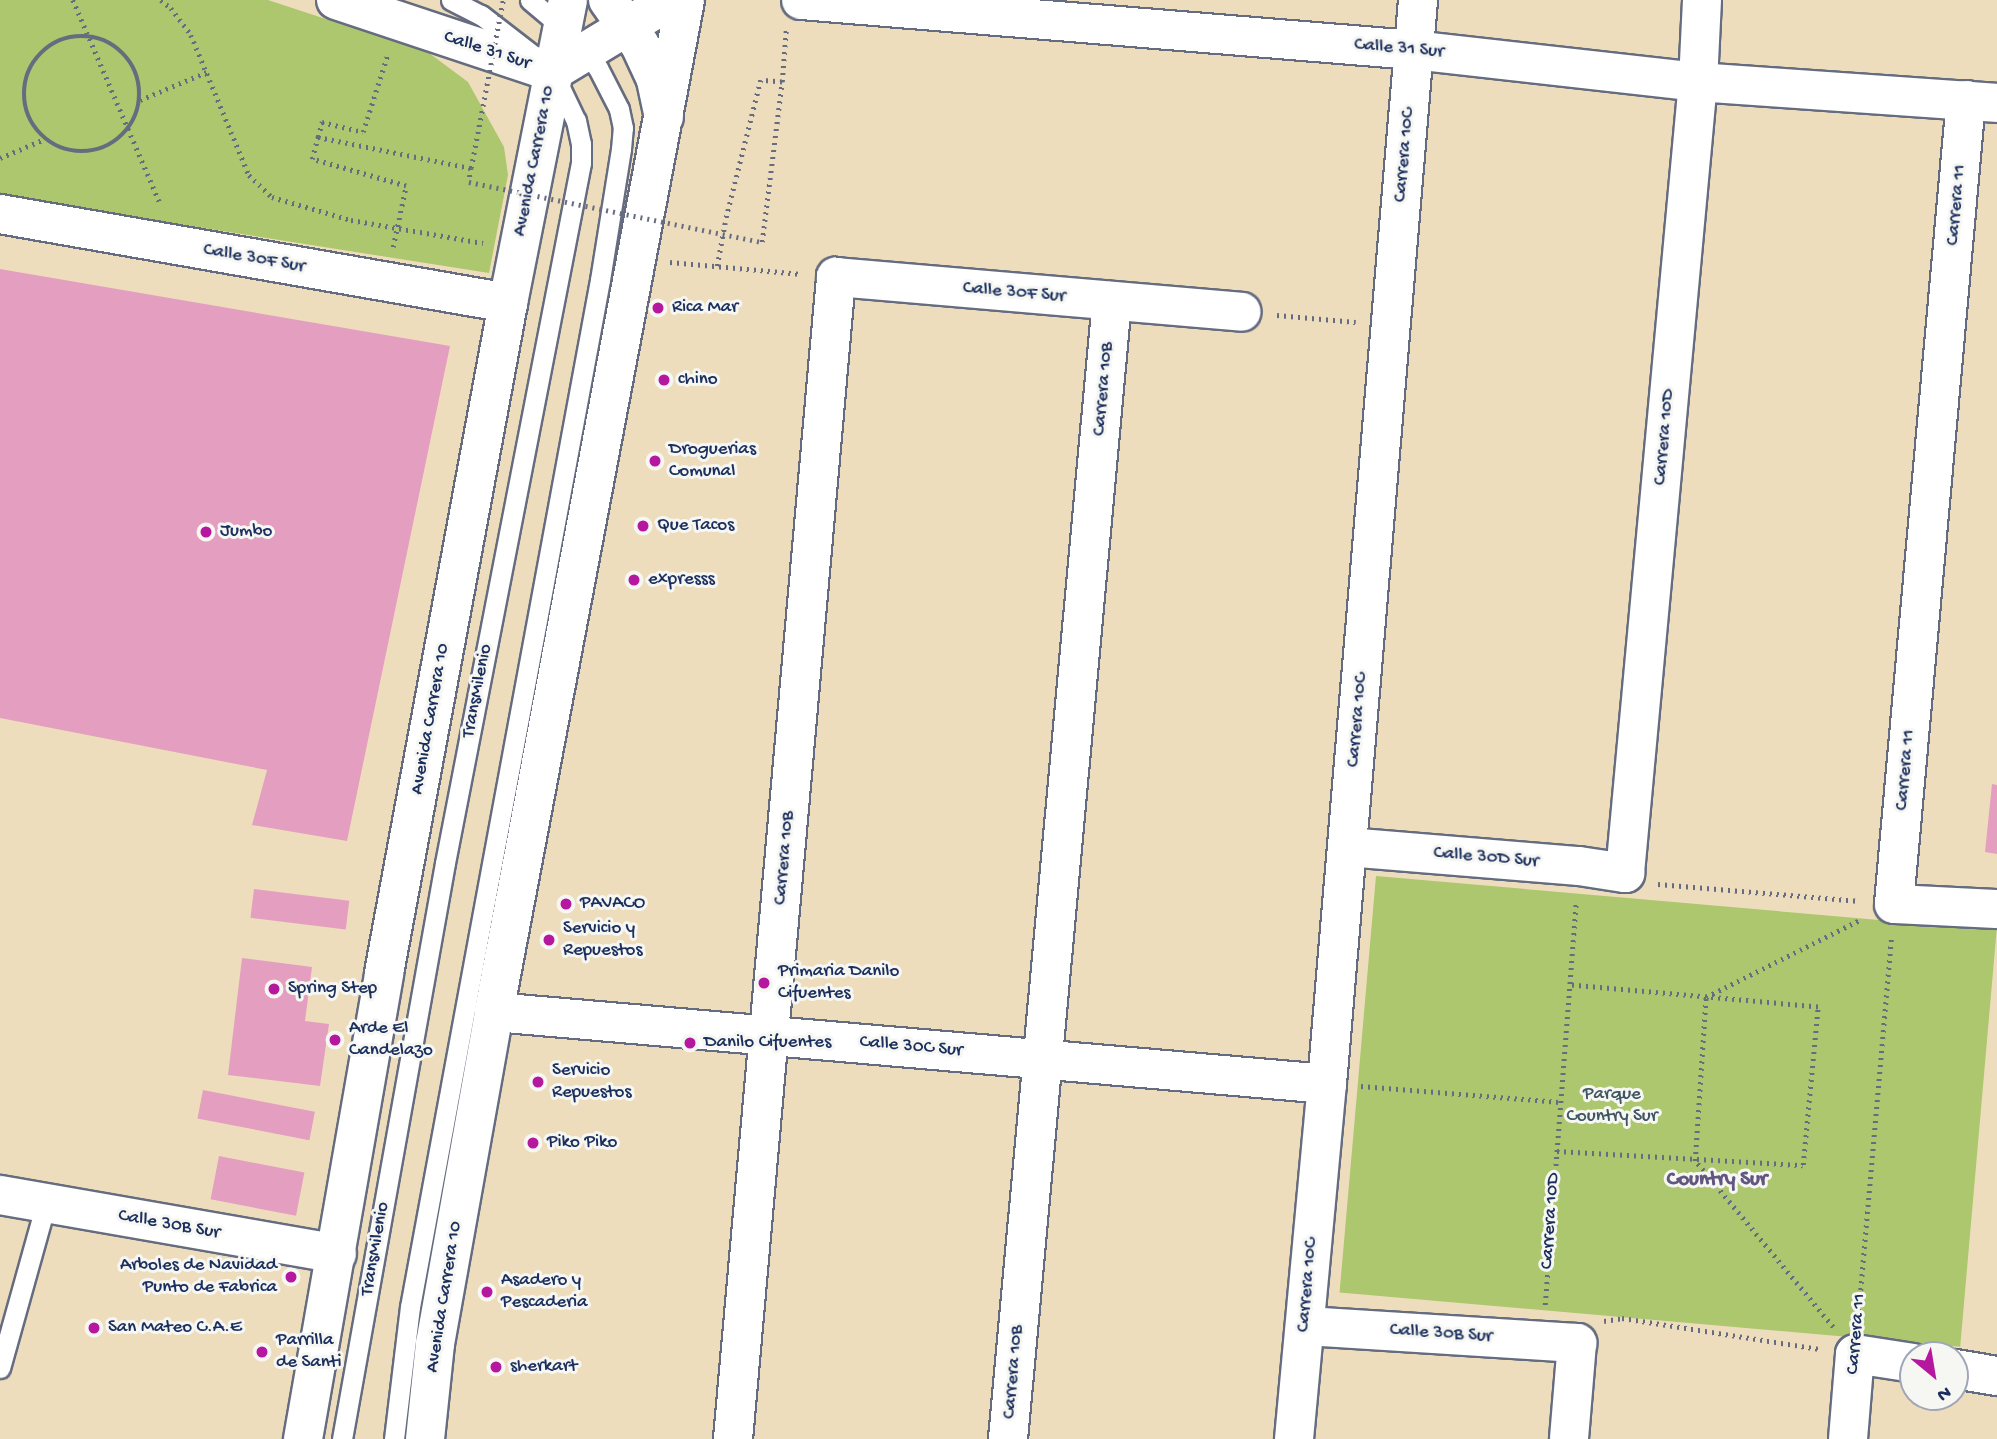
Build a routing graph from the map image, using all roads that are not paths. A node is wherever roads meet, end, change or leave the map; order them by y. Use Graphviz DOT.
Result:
graph roads {
  1 [pos="337,0"];
  2 [pos="451,0"];
  3 [pos="530,0"];
  4 [pos="671,0"];
  5 [pos="685,0"];
  6 [pos="801,0"];
  7 [pos="1418,0"];
  8 [pos="1702,0"];
  9 [pos="619,13"];
  10 [pos="572,26"];
  11 [pos="1413,50"];
  12 [pos="552,72"];
  13 [pos="1698,82"];
  14 [pos="1982,102"];
  15 [pos="664,117"];
  16 [pos="0,214"];
  17 [pos="836,277"];
  18 [pos="1112,301"];
  19 [pos="508,303"];
  20 [pos="1241,312"];
  21 [pos="1347,847"];
  22 [pos="1625,873"];
  23 [pos="1997,909"];
  24 [pos="494,1012"];
  25 [pos="769,1035"];
  26 [pos="1043,1059"];
  27 [pos="1327,1084"];
  28 [pos="0,1195"];
  29 [pos="46,1203"];
  30 [pos="337,1254"];
  31 [pos="1305,1326"];
  32 [pos="1899,1361"];
  33 [pos="0,1368"];
  34 [pos="1969,1371"];
  35 [pos="1997,1376"];
  36 [pos="303,1439"];
  37 [pos="342,1439"];
  38 [pos="394,1439"];
  39 [pos="425,1439"];
  40 [pos="733,1439"];
  41 [pos="1008,1439"];
  42 [pos="1294,1439"];
  43 [pos="1569,1439"];
  44 [pos="1848,1439"];
  1 -- 12 [label="street, Calle 31 Sur"];
  2 -- 12 [label="lane, TransMilenio"];
  3 -- 10 [label="lane"];
  4 -- 9 [label="street"];
  5 -- 15 [label="street, Avenida Carrera 10"];
  6 -- 11 [label="street, Calle 31 Sur"];
  7 -- 11 [label="street, Carrera 10C"];
  8 -- 13 [label="street, Carrera 10D"];
  9 -- 10 [label="street"];
  9 -- 15 [label="street"];
  10 -- 12 [label="street, Avenida Carrera 10"];
  10 -- 38 [label="lane"];
  11 -- 13 [label="street, Calle 31 Sur"];
  11 -- 21 [label="street, Carrera 10C"];
  12 -- 19 [label="street, Avenida Carrera 10"];
  12 -- 37 [label="lane, TransMilenio"];
  13 -- 14 [label="street, Calle 31 Sur"];
  13 -- 22 [label="street, Carrera 10D"];
  14 -- 23 [label="street, Carrera 11"];
  15 -- 24 [label="street, Avenida Carrera 10"];
  16 -- 19 [label="street, Calle 30F Sur"];
  17 -- 18 [label="street, Calle 30F Sur"];
  17 -- 25 [label="street, Carrera 10B"];
  18 -- 20 [label="street, Calle 30F Sur"];
  18 -- 26 [label="street, Carrera 10B"];
  19 -- 30 [label="street, Avenida Carrera 10"];
  21 -- 22 [label="street, Calle 30D Sur"];
  21 -- 27 [label="street, Carrera 10C"];
  24 -- 25 [label="street, Calle 30C Sur"];
  24 -- 39 [label="street, Avenida Carrera 10"];
  25 -- 26 [label="street, Calle 30C Sur"];
  25 -- 40 [label="street, Carrera 10B"];
  26 -- 27 [label="street, Calle 30C Sur"];
  26 -- 41 [label="street, Carrera 10B"];
  27 -- 31 [label="street, Carrera 10C"];
  28 -- 29 [label="street, Calle 30B Sur"];
  29 -- 30 [label="street, Calle 30B Sur"];
  29 -- 33 [label="lane"];
  30 -- 36 [label="street, Avenida Carrera 10"];
  31 -- 42 [label="street, Carrera 10C"];
  31 -- 43 [label="street, Calle 30B Sur"];
  32 -- 44 [label="street, Carrera 11"];
  34 -- 35 [label="street"];
}
